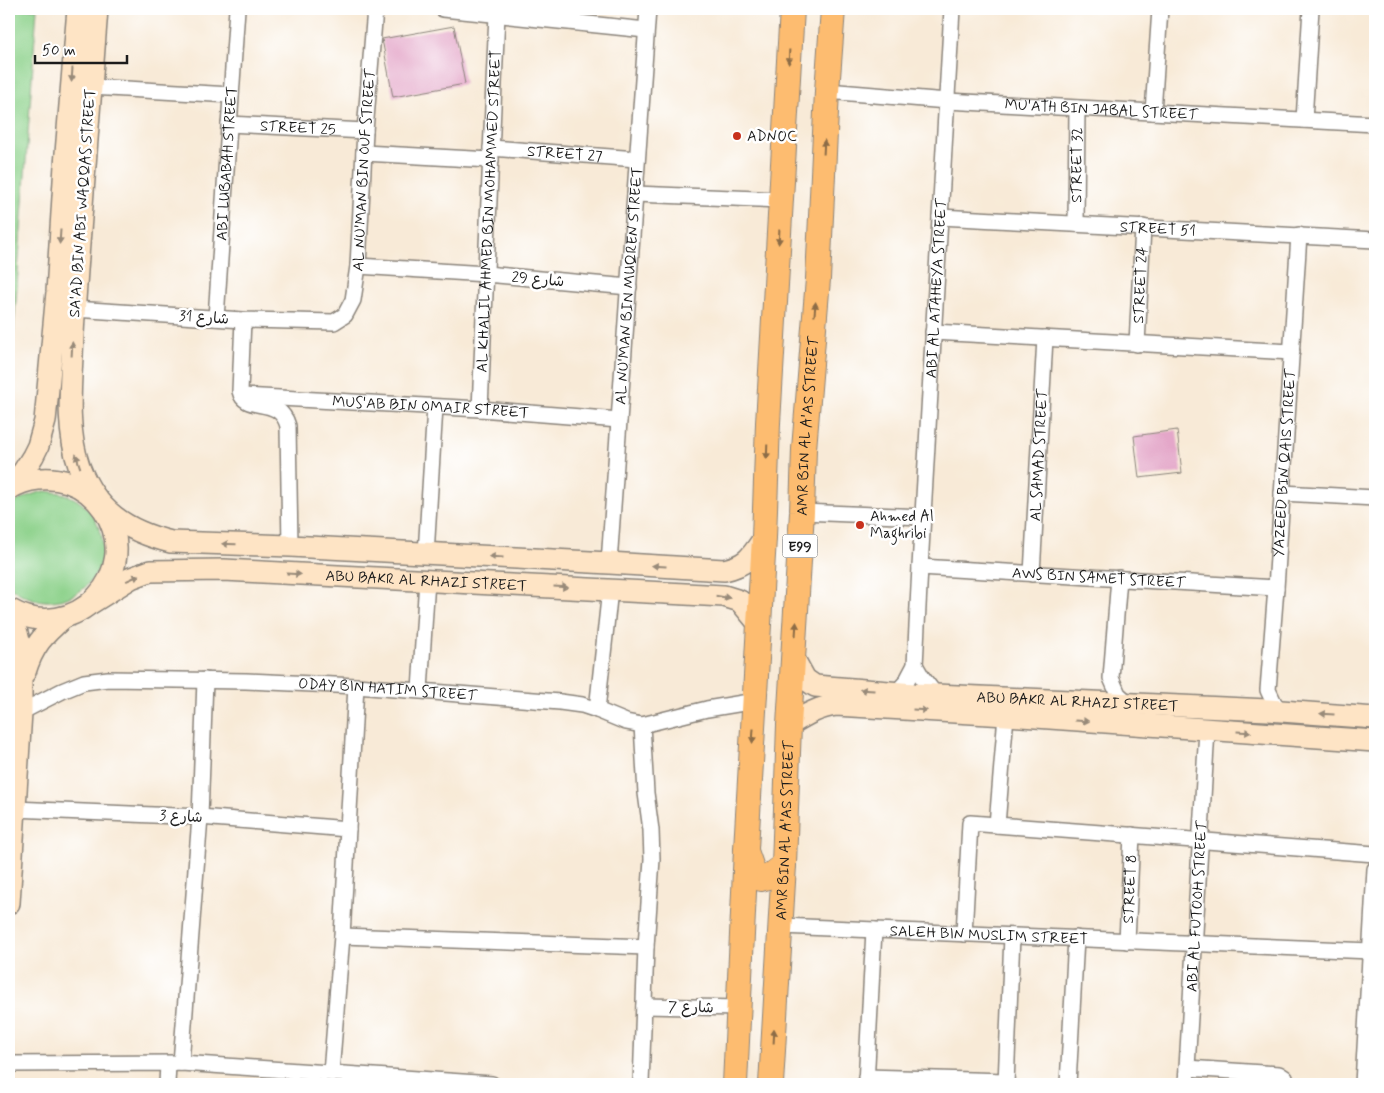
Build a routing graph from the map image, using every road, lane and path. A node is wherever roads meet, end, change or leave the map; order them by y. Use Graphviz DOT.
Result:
graph roads {
  1 [pos="78,9"];
  2 [pos="97,9"];
  3 [pos="237,9"];
  4 [pos="375,9"];
  5 [pos="443,9"];
  6 [pos="648,9"];
  7 [pos="792,9"];
  8 [pos="832,9"];
  9 [pos="952,9"];
  10 [pos="1160,9"];
  11 [pos="1311,9"];
  12 [pos="497,14"];
  13 [pos="646,30"];
  14 [pos="91,87"];
  15 [pos="827,91"];
  16 [pos="231,95"];
  17 [pos="947,101"];
  18 [pos="1077,108"];
  19 [pos="1153,112"];
  20 [pos="1304,120"];
  21 [pos="229,124"];
  22 [pos="1375,124"];
  23 [pos="365,131"];
  24 [pos="364,153"];
  25 [pos="491,154"];
  26 [pos="637,159"];
  27 [pos="635,194"];
  28 [pos="781,200"];
  29 [pos="940,216"];
  30 [pos="1076,224"];
  31 [pos="1143,227"];
  32 [pos="1299,235"];
  33 [pos="1375,240"];
  34 [pos="358,266"];
  35 [pos="486,274"];
  36 [pos="629,286"];
  37 [pos="74,309"];
  38 [pos="216,318"];
  39 [pos="243,320"];
  40 [pos="334,322"];
  41 [pos="933,332"];
  42 [pos="1045,338"];
  43 [pos="1136,344"];
  44 [pos="1292,352"];
  45 [pos="242,396"];
  46 [pos="435,407"];
  47 [pos="480,409"];
  48 [pos="619,420"];
  49 [pos="768,423"];
  50 [pos="804,449"];
  51 [pos="9,487"];
  52 [pos="1282,493"];
  53 [pos="1375,498"];
  54 [pos="100,504"];
  55 [pos="802,512"];
  56 [pos="923,517"];
  57 [pos="764,538"];
  58 [pos="290,546"];
  59 [pos="426,554"];
  60 [pos="609,563"];
  61 [pos="920,567"];
  62 [pos="1032,574"];
  63 [pos="1118,578"];
  64 [pos="427,580"];
  65 [pos="1276,588"];
  66 [pos="610,589"];
  67 [pos="91,603"];
  68 [pos="9,609"];
  69 [pos="63,618"];
  70 [pos="9,620"];
  71 [pos="759,624"];
  72 [pos="794,658"];
  73 [pos="915,665"];
  74 [pos="1111,678"];
  75 [pos="205,680"];
  76 [pos="356,686"];
  77 [pos="420,690"];
  78 [pos="1268,690"];
  79 [pos="897,692"];
  80 [pos="935,694"];
  81 [pos="755,701"];
  82 [pos="1096,701"];
  83 [pos="1127,702"];
  84 [pos="20,703"];
  85 [pos="1252,709"];
  86 [pos="597,710"];
  87 [pos="1280,710"];
  88 [pos="1006,715"];
  89 [pos="1374,716"];
  90 [pos="642,725"];
  91 [pos="789,725"];
  92 [pos="1207,730"];
  93 [pos="1375,741"];
  94 [pos="14,809"];
  95 [pos="200,817"];
  96 [pos="997,825"];
  97 [pos="348,829"];
  98 [pos="1132,835"];
  99 [pos="1201,840"];
  100 [pos="746,849"];
  101 [pos="1375,854"];
  102 [pos="784,865"];
  103 [pos="1375,869"];
  104 [pos="9,903"];
  105 [pos="781,926"];
  106 [pos="874,930"];
  107 [pos="964,934"];
  108 [pos="342,936"];
  109 [pos="1012,936"];
  110 [pos="1076,938"];
  111 [pos="1127,941"];
  112 [pos="1194,944"];
  113 [pos="646,947"];
  114 [pos="1371,951"];
  115 [pos="644,1006"];
  116 [pos="739,1008"];
  117 [pos="175,1063"];
  118 [pos="9,1064"];
  119 [pos="1187,1068"];
  120 [pos="331,1073"];
  121 [pos="1282,1079"];
  122 [pos="866,1080"];
  123 [pos="1006,1082"];
  124 [pos="167,1084"];
  125 [pos="492,1084"];
  126 [pos="641,1084"];
  127 [pos="735,1084"];
  128 [pos="772,1084"];
  129 [pos="1068,1084"];
  130 [pos="1186,1084"];
  131 [pos="1363,1084"];
  1 -- 51 [label="street, SA'AD BIN ABI WAQQAS STREET, one-way"];
  2 -- 14 [label="street, SA'AD BIN ABI WAQQAS STREET"];
  3 -- 16 [label="street, ABI LUBABAH STREET"];
  4 -- 23 [label="street, AL NU'MAN BIN OUF STREET"];
  5 -- 12 [label="street"];
  6 -- 13 [label="street, AL NU'MAN BIN MUQREN STREET"];
  7 -- 28 [label="main road, E99, one-way"];
  8 -- 15 [label="main road, AMR BIN AL A'AS STREET / E99"];
  9 -- 17 [label="street, ABI AL ATAHEYA STREET"];
  10 -- 19 [label="street"];
  11 -- 20 [label="street"];
  12 -- 13 [label="street"];
  12 -- 25 [label="street, AL KHALIL AHMED BIN MOHAMMED STREET"];
  13 -- 26 [label="street, AL NU'MAN BIN MUQREN STREET"];
  14 -- 16 [label="street"];
  14 -- 37 [label="street, SA'AD BIN ABI WAQQAS STREET"];
  15 -- 17 [label="street, MU'ATH BIN JABAL STREET"];
  50 -- 15 [label="main road, AMR BIN AL A'AS STREET / E99, one-way"];
  16 -- 21 [label="street, ABI LUBABAH STREET"];
  17 -- 18 [label="street, MU'ATH BIN JABAL STREET"];
  17 -- 29 [label="street, ABI AL ATAHEYA STREET"];
  18 -- 19 [label="street, MU'ATH BIN JABAL STREET"];
  18 -- 30 [label="street, STREET 32"];
  19 -- 20 [label="street, MU'ATH BIN JABAL STREET"];
  20 -- 22 [label="street, MU'ATH BIN JABAL STREET"];
  21 -- 23 [label="street, STREET 25"];
  21 -- 38 [label="street, ABI LUBABAH STREET"];
  23 -- 24 [label="street, AL NU'MAN BIN OUF STREET"];
  24 -- 25 [label="street, STREET 27"];
  24 -- 34 [label="street, AL NU'MAN BIN OUF STREET"];
  25 -- 26 [label="street, STREET 27"];
  25 -- 35 [label="street, AL KHALIL AHMED BIN MOHAMMED STREET"];
  26 -- 27 [label="street, AL NU'MAN BIN MUQREN STREET"];
  27 -- 28 [label="street"];
  27 -- 36 [label="street, AL NU'MAN BIN MUQREN STREET"];
  28 -- 49 [label="main road, E99, one-way"];
  29 -- 30 [label="street, STREET 51"];
  29 -- 41 [label="street, ABI AL ATAHEYA STREET"];
  30 -- 31 [label="street, STREET 51"];
  31 -- 32 [label="street, STREET 51"];
  31 -- 43 [label="street, STREET 24"];
  32 -- 33 [label="street, STREET 51"];
  32 -- 44 [label="street, YAZEED BIN QAIS STREET"];
  34 -- 35 [label="street, شارع 29"];
  34 -- 40 [label="street, AL NU'MAN BIN OUF STREET"];
  35 -- 36 [label="street, شارع 29"];
  35 -- 47 [label="street, AL KHALIL AHMED BIN MOHAMMED STREET"];
  36 -- 48 [label="street, AL NU'MAN BIN MUQREN STREET"];
  37 -- 38 [label="street, شارع 31"];
  54 -- 37 [label="street, SA'AD BIN ABI WAQQAS STREET, one-way"];
  38 -- 39 [label="street, شارع 31"];
  39 -- 40 [label="street, شارع 31"];
  39 -- 45 [label="street"];
  41 -- 42 [label="street"];
  41 -- 56 [label="street, ABI AL ATAHEYA STREET"];
  42 -- 43 [label="street"];
  42 -- 62 [label="street, AL SAMAD STREET"];
  43 -- 44 [label="street"];
  44 -- 52 [label="street, YAZEED BIN QAIS STREET"];
  45 -- 46 [label="street, MUS'AB BIN OMAIR STREET"];
  45 -- 58 [label="street"];
  46 -- 47 [label="street, MUS'AB BIN OMAIR STREET"];
  46 -- 59 [label="street"];
  47 -- 48 [label="street, MUS'AB BIN OMAIR STREET"];
  48 -- 60 [label="street, AL NU'MAN BIN MUQREN STREET"];
  49 -- 50 [label="main road"];
  49 -- 57 [label="main road, E99, one-way"];
  50 -- 55 [label="main road, AMR BIN AL A'AS STREET / E99"];
  51 -- 54 [label="street, ABU BAKR AL RHAZI STREET"];
  52 -- 53 [label="street"];
  52 -- 65 [label="street, YAZEED BIN QAIS STREET"];
  58 -- 54 [label="street, ABU BAKR AL RHAZI STREET, one-way"];
  54 -- 67 [label="street, SA'AD BIN ABI WAQQAS STREET"];
  55 -- 56 [label="street"];
  72 -- 55 [label="main road, AMR BIN AL A'AS STREET / E99, one-way"];
  56 -- 61 [label="street, ABI AL ATAHEYA STREET"];
  57 -- 60 [label="street, ABU BAKR AL RHAZI STREET, one-way"];
  57 -- 71 [label="main road, E99"];
  58 -- 59 [label="street, ABU BAKR AL RHAZI STREET"];
  60 -- 59 [label="street, ABU BAKR AL RHAZI STREET, one-way"];
  61 -- 62 [label="street, AWS BIN SAMET STREET"];
  61 -- 73 [label="street, ABI AL ATAHEYA STREET"];
  62 -- 63 [label="street, AWS BIN SAMET STREET"];
  63 -- 65 [label="street, AWS BIN SAMET STREET"];
  63 -- 74 [label="street"];
  64 -- 66 [label="street, ABU BAKR AL RHAZI STREET, one-way"];
  67 -- 64 [label="street, ABU BAKR AL RHAZI STREET, one-way"];
  64 -- 77 [label="street"];
  65 -- 78 [label="street, YAZEED BIN QAIS STREET"];
  66 -- 71 [label="street, ABU BAKR AL RHAZI STREET, one-way"];
  66 -- 86 [label="street"];
  67 -- 69 [label="street, ABU BAKR AL RHAZI STREET"];
  68 -- 69 [label="street"];
  69 -- 84 [label="street"];
  70 -- 84 [label="street"];
  71 -- 81 [label="main road, E99"];
  79 -- 72 [label="street, ABU BAKR AL RHAZI STREET, one-way"];
  72 -- 91 [label="main road, AMR BIN AL A'AS STREET / E99"];
  73 -- 79 [label="street"];
  73 -- 80 [label="street"];
  74 -- 82 [label="street"];
  74 -- 83 [label="street"];
  75 -- 76 [label="street, ODAY BIN HATIM STREET"];
  75 -- 84 [label="street, ODAY BIN HATIM STREET"];
  75 -- 95 [label="street"];
  76 -- 77 [label="street, ODAY BIN HATIM STREET"];
  76 -- 97 [label="street"];
  77 -- 86 [label="street, ODAY BIN HATIM STREET"];
  78 -- 85 [label="street"];
  78 -- 87 [label="street"];
  79 -- 80 [label="street, ABU BAKR AL RHAZI STREET"];
  80 -- 82 [label="street, ABU BAKR AL RHAZI STREET"];
  81 -- 90 [label="street, ODAY BIN HATIM STREET"];
  81 -- 100 [label="main road, E99, one-way"];
  82 -- 83 [label="street, ABU BAKR AL RHAZI STREET"];
  83 -- 85 [label="street, ABU BAKR AL RHAZI STREET"];
  84 -- 94 [label="street"];
  85 -- 87 [label="street, ABU BAKR AL RHAZI STREET"];
  86 -- 90 [label="street, ODAY BIN HATIM STREET"];
  89 -- 87 [label="street, ABU BAKR AL RHAZI STREET, one-way"];
  91 -- 88 [label="street, ABU BAKR AL RHAZI STREET, one-way"];
  88 -- 92 [label="street, ABU BAKR AL RHAZI STREET, one-way"];
  88 -- 96 [label="street"];
  90 -- 113 [label="street"];
  91 -- 102 [label="main road, AMR BIN AL A'AS STREET / E99"];
  92 -- 93 [label="street, ABU BAKR AL RHAZI STREET, one-way"];
  92 -- 99 [label="street, ABI AL FUTOOH STREET"];
  94 -- 95 [label="street, شارع 3"];
  94 -- 104 [label="street"];
  95 -- 97 [label="street, شارع 3"];
  95 -- 117 [label="street"];
  96 -- 98 [label="street"];
  96 -- 107 [label="street"];
  97 -- 108 [label="street"];
  98 -- 99 [label="street"];
  98 -- 111 [label="street, STREET 8"];
  99 -- 101 [label="street"];
  99 -- 112 [label="street, ABI AL FUTOOH STREET"];
  100 -- 102 [label="main road"];
  100 -- 116 [label="main road, E99"];
  102 -- 105 [label="main road, AMR BIN AL A'AS STREET / E99"];
  103 -- 114 [label="street"];
  105 -- 106 [label="street, SALEH BIN MUSLIM STREET"];
  128 -- 105 [label="main road, AMR BIN AL A'AS STREET / E99, one-way"];
  106 -- 107 [label="street, SALEH BIN MUSLIM STREET"];
  106 -- 122 [label="street"];
  107 -- 109 [label="street, SALEH BIN MUSLIM STREET"];
  108 -- 113 [label="street"];
  108 -- 120 [label="street"];
  109 -- 110 [label="street, SALEH BIN MUSLIM STREET"];
  109 -- 123 [label="street"];
  110 -- 111 [label="street, SALEH BIN MUSLIM STREET"];
  110 -- 129 [label="street"];
  111 -- 112 [label="street, SALEH BIN MUSLIM STREET"];
  112 -- 114 [label="street, SALEH BIN MUSLIM STREET"];
  112 -- 119 [label="street, ABI AL FUTOOH STREET"];
  113 -- 115 [label="street"];
  114 -- 131 [label="street"];
  115 -- 116 [label="street, شارع 7"];
  115 -- 126 [label="street"];
  116 -- 127 [label="main road, E99"];
  117 -- 118 [label="street"];
  117 -- 120 [label="street"];
  117 -- 124 [label="street"];
  119 -- 121 [label="street"];
  119 -- 130 [label="street, ABI AL FUTOOH STREET"];
  120 -- 125 [label="street"];
  122 -- 123 [label="street"];
}
